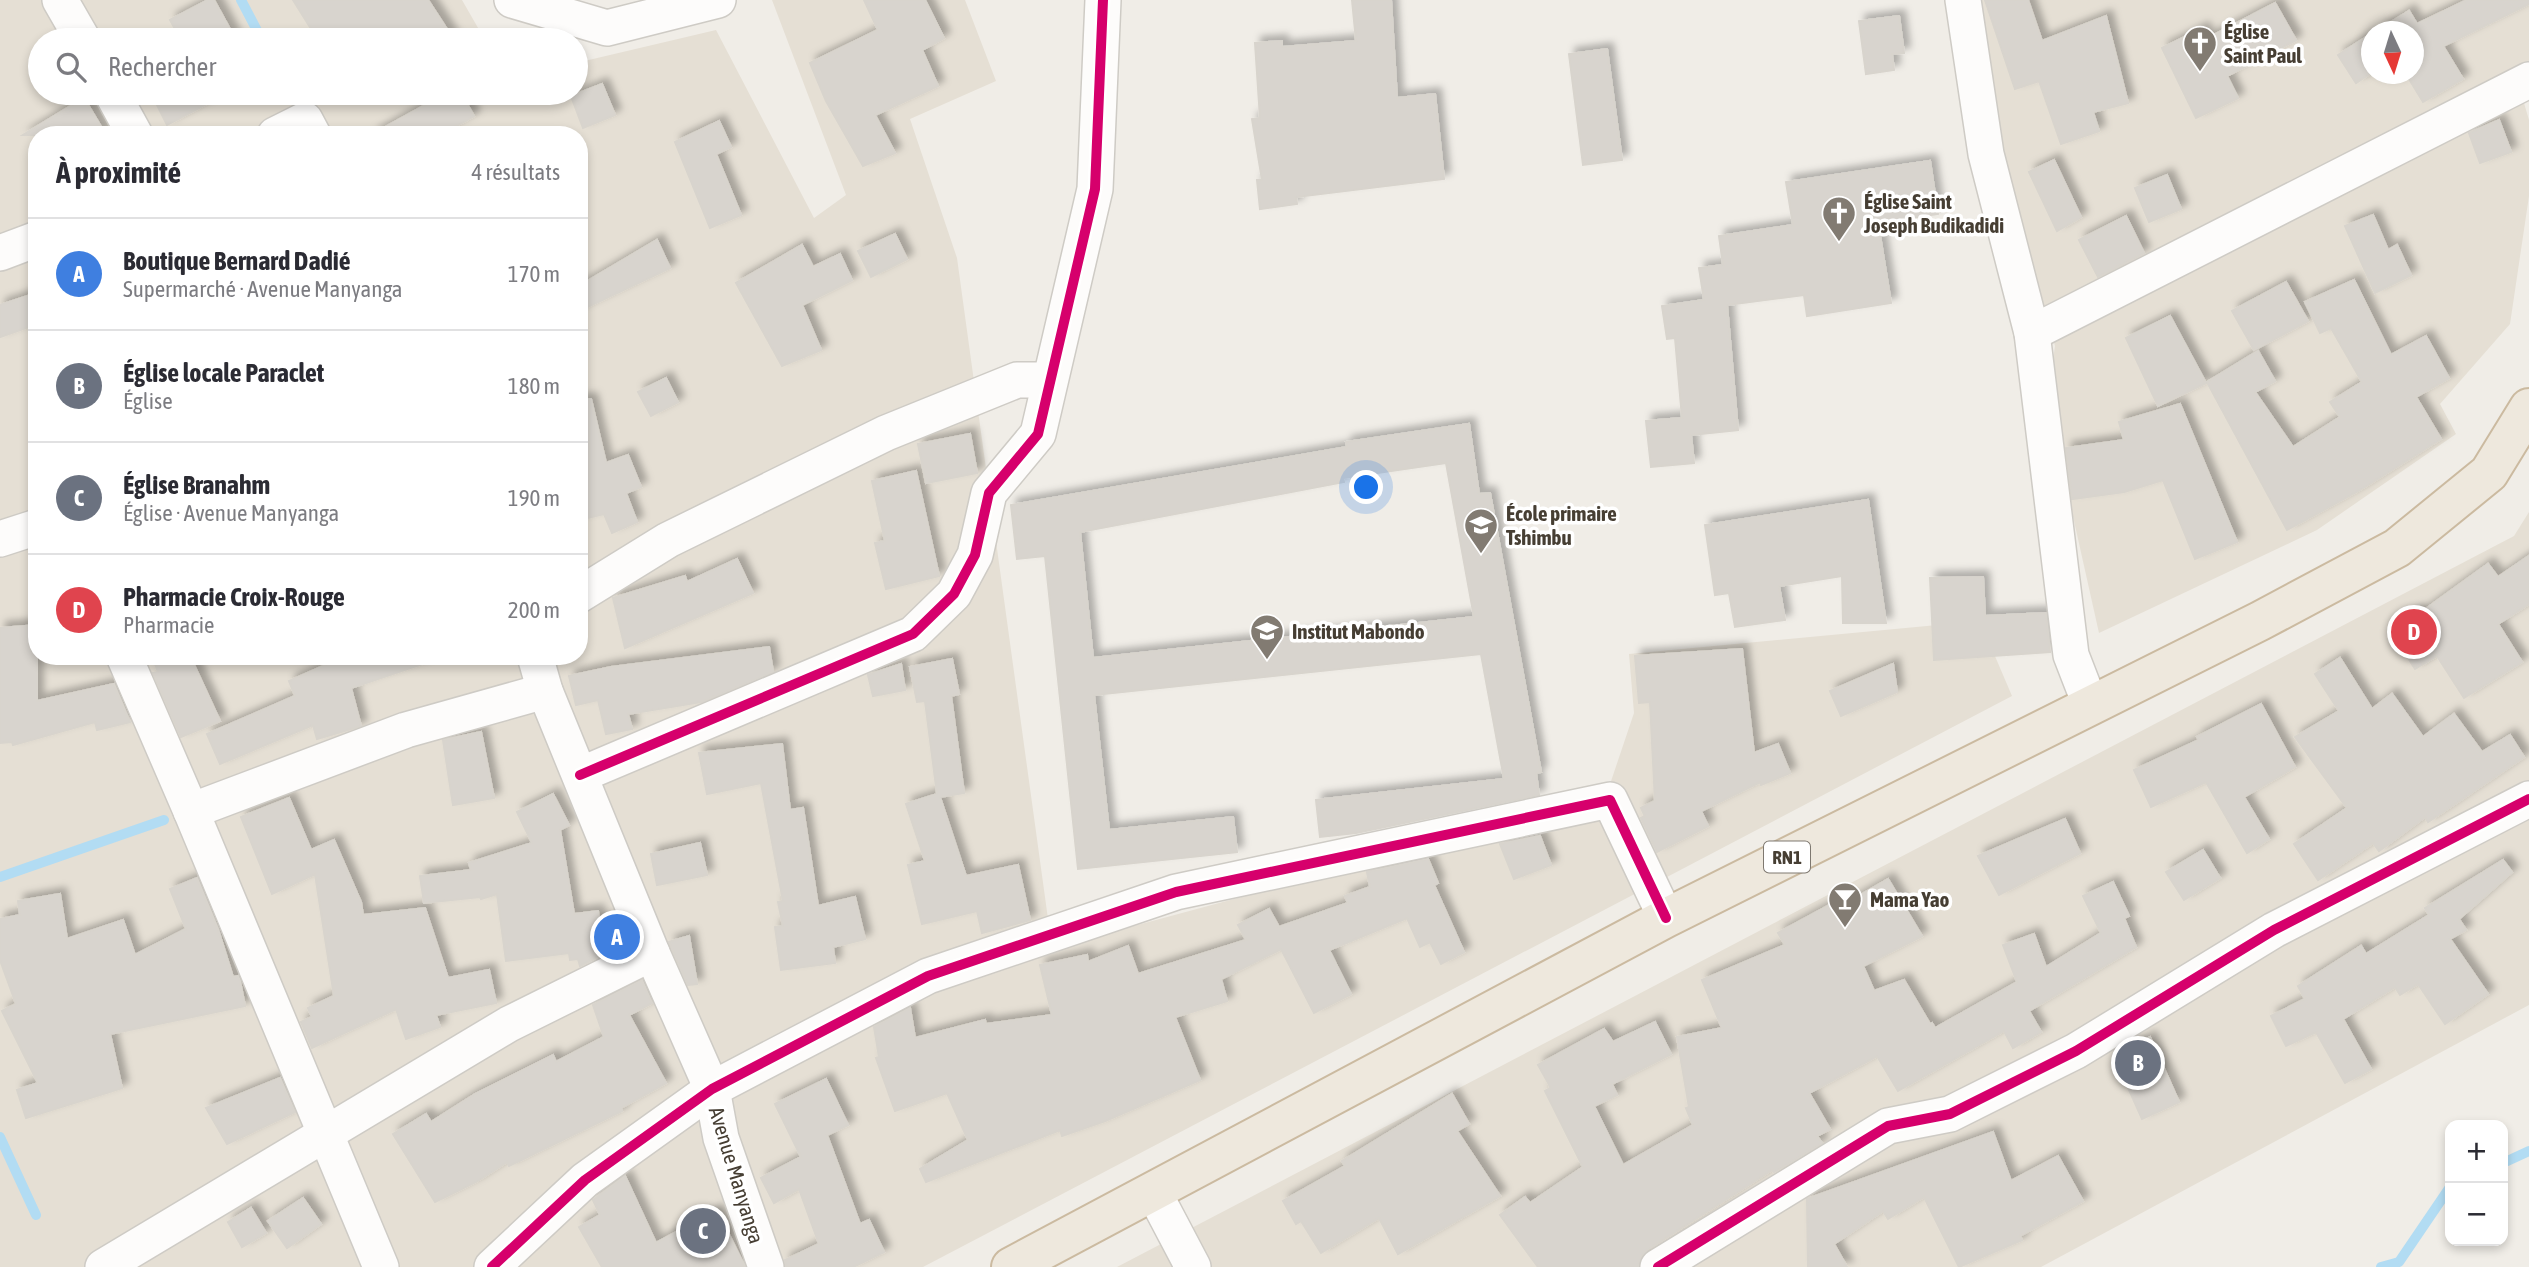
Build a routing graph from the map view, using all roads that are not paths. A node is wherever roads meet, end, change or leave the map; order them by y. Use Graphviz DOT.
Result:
graph roads {
  1 [pos="60,0"];
  2 [pos="512,0"];
  3 [pos="718,0"];
  4 [pos="1104,0"];
  5 [pos="1963,0"];
  6 [pos="76,28"];
  7 [pos="2529,80"];
  8 [pos="119,105"];
  9 [pos="130,126"];
  10 [pos="28,242"];
  11 [pos="0,253"];
  12 [pos="2032,333"];
  13 [pos="1048,380"];
  14 [pos="2529,408"];
  15 [pos="28,530"];
  16 [pos="0,538"];
  17 [pos="588,589"];
  18 [pos="128,665"];
  19 [pos="538,665"];
  20 [pos="545,691"];
  21 [pos="2090,704"];
  22 [pos="580,775"];
  23 [pos="2529,799"];
  24 [pos="191,811"];
  25 [pos="1667,918"];
  26 [pos="652,953"];
  27 [pos="712,1089"];
  28 [pos="324,1136"];
  29 [pos="1153,1191"];
  30 [pos="103,1267"];
  31 [pos="380,1267"];
  32 [pos="492,1267"];
  33 [pos="766,1267"];
  34 [pos="1011,1267"];
  35 [pos="1193,1267"];
  36 [pos="1658,1267"];
  1 -- 6 [label="street"];
  2 -- 3 [label="street"];
  4 -- 13 [label="street"];
  5 -- 12 [label="street"];
  7 -- 12 [label="street"];
  8 -- 9 [label="street"];
  10 -- 11 [label="street"];
  12 -- 21 [label="street"];
  13 -- 17 [label="street"];
  13 -- 22 [label="street"];
  14 -- 21 [label="highway, RN1"];
  15 -- 16 [label="street"];
  18 -- 24 [label="street"];
  19 -- 20 [label="street, Avenue Manyanga"];
  20 -- 22 [label="street, Avenue Manyanga"];
  20 -- 24 [label="street"];
  21 -- 25 [label="highway, RN1"];
  22 -- 26 [label="street, Avenue Manyanga"];
  23 -- 36 [label="street"];
  24 -- 28 [label="street"];
  25 -- 27 [label="street"];
  25 -- 29 [label="highway, RN1"];
  26 -- 27 [label="street, Avenue Manyanga"];
  26 -- 28 [label="street"];
  27 -- 32 [label="street"];
  27 -- 33 [label="street, Avenue Manyanga"];
  28 -- 30 [label="street"];
  28 -- 31 [label="street"];
  29 -- 34 [label="highway, RN1"];
  29 -- 35 [label="street"];
}
